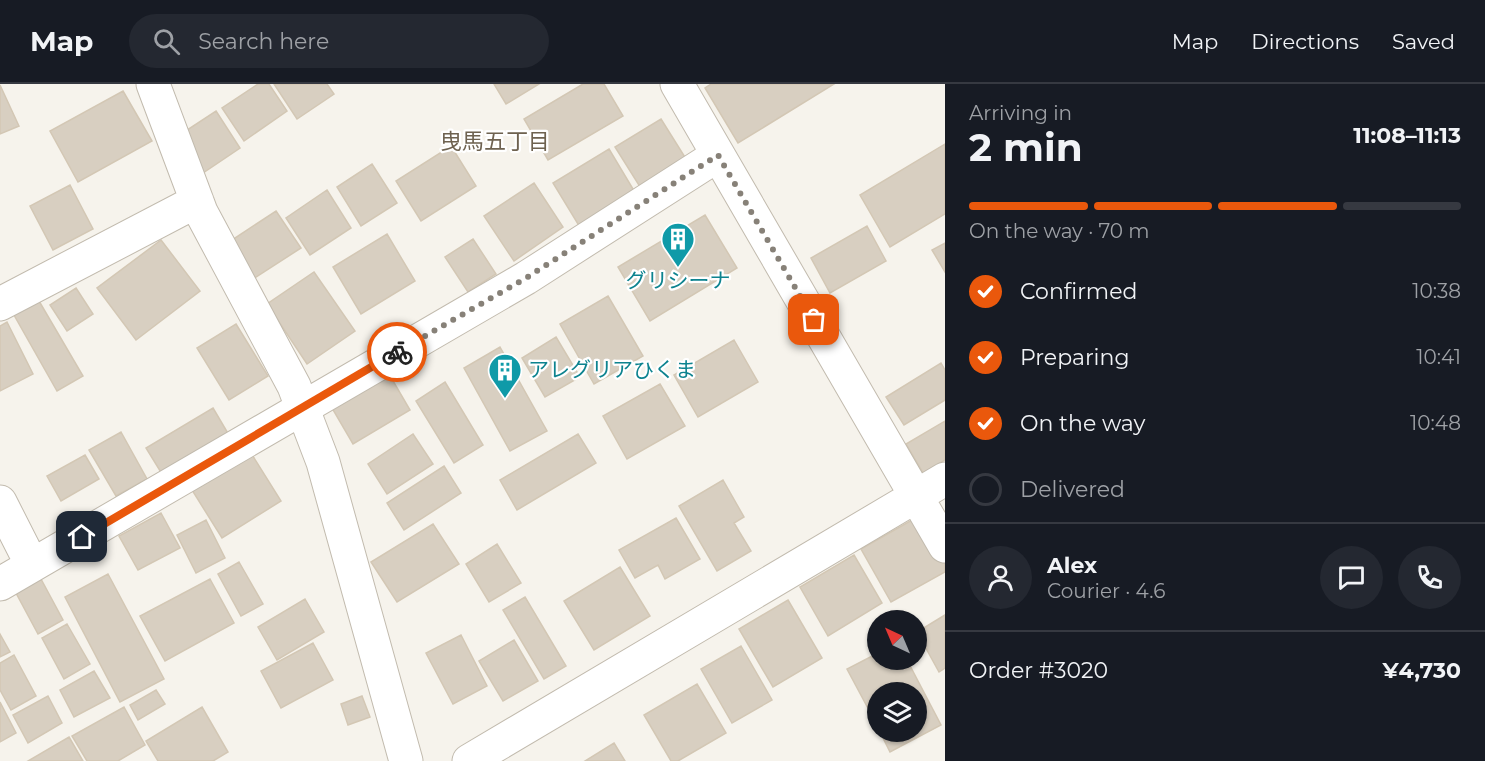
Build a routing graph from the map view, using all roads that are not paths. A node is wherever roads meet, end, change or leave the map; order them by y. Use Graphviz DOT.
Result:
graph roads {
  1 [pos="153,84"];
  2 [pos="677,84"];
  3 [pos="718,155"];
  4 [pos="197,201"];
  5 [pos="0,304"];
  6 [pos="301,407"];
  7 [pos="945,479"];
  8 [pos="916,496"];
  9 [pos="0,502"];
  10 [pos="945,546"];
  11 [pos="32,565"];
  12 [pos="0,584"];
  13 [pos="406,761"];
  14 [pos="469,761"];
  1 -- 4 [label="street"];
  2 -- 3 [label="street"];
  3 -- 6 [label="street"];
  3 -- 8 [label="street"];
  4 -- 5 [label="street"];
  4 -- 6 [label="street"];
  6 -- 11 [label="street"];
  6 -- 13 [label="street"];
  7 -- 8 [label="street"];
  8 -- 10 [label="street"];
  8 -- 14 [label="street"];
  9 -- 11 [label="street"];
  11 -- 12 [label="street"];
}
